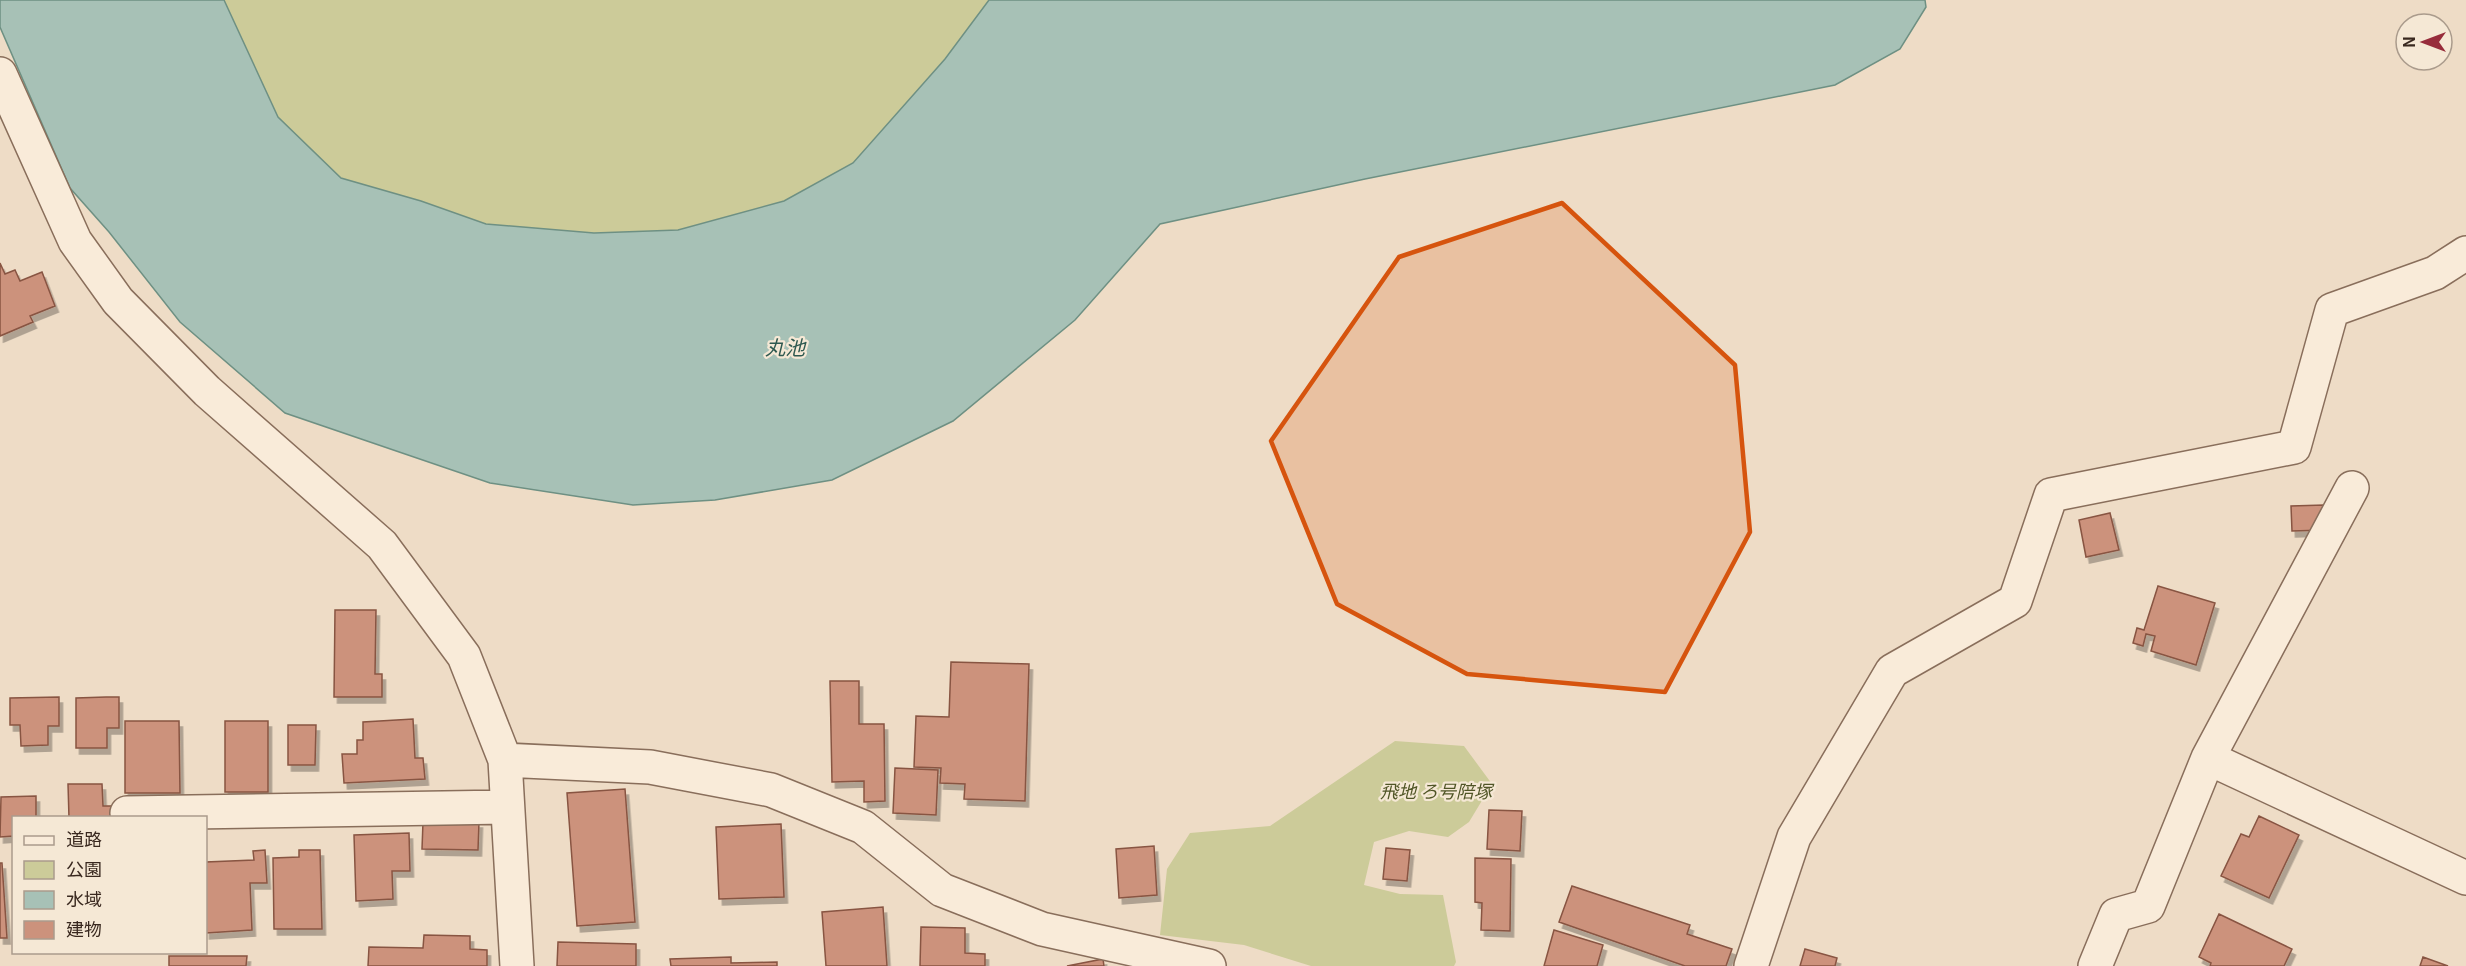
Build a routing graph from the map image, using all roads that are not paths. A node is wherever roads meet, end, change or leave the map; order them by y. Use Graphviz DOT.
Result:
graph roads {
  1 [pos="0,75"];
  2 [pos="2466,253"];
  3 [pos="2352,488"];
  4 [pos="2208,758"];
  5 [pos="505,760"];
  6 [pos="507,807"];
  7 [pos="127,813"];
  8 [pos="2466,878"];
  9 [pos="517,966"];
  10 [pos="1209,966"];
  11 [pos="1751,966"];
  12 [pos="2095,966"];
  1 -- 5 [label="street"];
  2 -- 11 [label="street"];
  3 -- 4 [label="street"];
  4 -- 8 [label="street"];
  4 -- 12 [label="street"];
  5 -- 6 [label="street"];
  5 -- 10 [label="street"];
  6 -- 7 [label="street"];
  6 -- 9 [label="street"];
}
